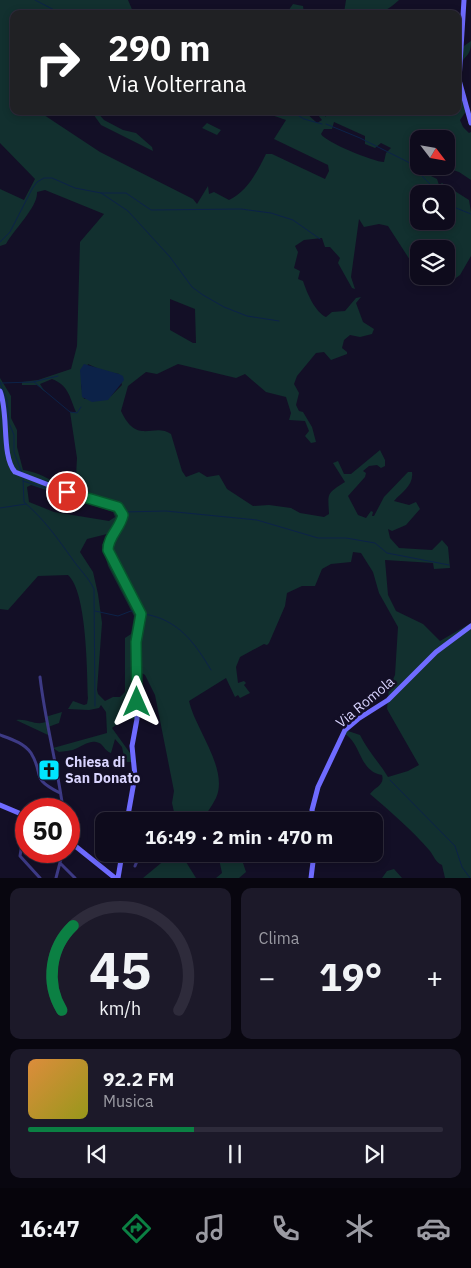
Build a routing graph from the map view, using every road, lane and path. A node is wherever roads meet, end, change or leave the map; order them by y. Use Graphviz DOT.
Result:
graph roads {
  1 [pos="464,0"];
  2 [pos="461,48"];
  3 [pos="461,87"];
  4 [pos="471,123"];
  5 [pos="0,391"];
  6 [pos="471,626"];
  7 [pos="40,677"];
  8 [pos="0,735"];
  9 [pos="61,793"];
  10 [pos="61,798"];
  11 [pos="0,805"];
  12 [pos="15,812"];
  13 [pos="129,812"];
  14 [pos="312,812"];
  15 [pos="80,849"];
  16 [pos="120,862"];
  17 [pos="137,862"];
  18 [pos="313,862"];
  19 [pos="26,863"];
  20 [pos="60,863"];
  21 [pos="135,866"];
  22 [pos="40,878"];
  23 [pos="56,878"];
  24 [pos="75,878"];
  25 [pos="117,878"];
  26 [pos="311,878"];
  1 -- 2 [label="main road"];
  3 -- 4 [label="main road"];
  5 -- 13 [label="main road"];
  6 -- 14 [label="main road, Via Romola"];
  7 -- 9 [label="street"];
  8 -- 9 [label="street"];
  9 -- 10 [label="street"];
  11 -- 12 [label="main road"];
  15 -- 25 [label="main road"];
  16 -- 25 [label="main road"];
  17 -- 21 [label="street"];
  18 -- 26 [label="main road"];
  19 -- 22 [label="street"];
  20 -- 23 [label="street"];
  20 -- 24 [label="street"];
}
